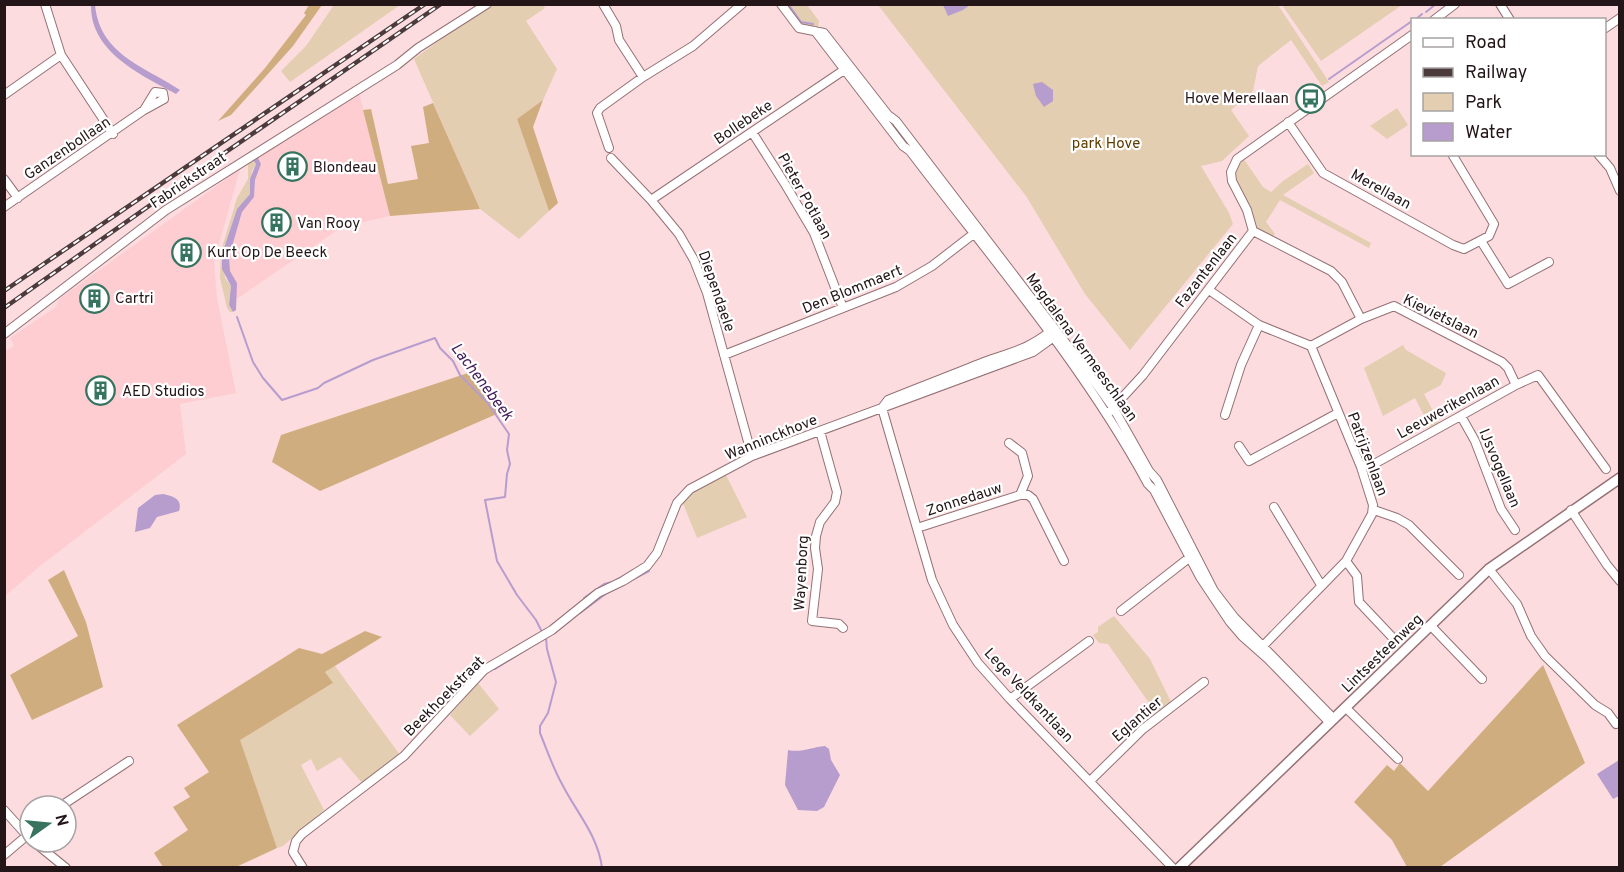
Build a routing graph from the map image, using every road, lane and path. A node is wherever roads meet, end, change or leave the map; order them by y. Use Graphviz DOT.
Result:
graph roads {
  1 [pos="45,4"];
  2 [pos="488,4"];
  3 [pos="603,4"];
  4 [pos="742,4"];
  5 [pos="781,4"];
  6 [pos="1455,4"];
  7 [pos="1500,4"];
  8 [pos="1437,18"];
  9 [pos="1509,18"];
  10 [pos="1620,18"];
  11 [pos="1606,28"];
  12 [pos="1411,36"];
  13 [pos="61,55"];
  14 [pos="847,68"];
  15 [pos="643,77"];
  16 [pos="4,95"];
  17 [pos="144,111"];
  18 [pos="1288,122"];
  19 [pos="752,132"];
  20 [pos="112,134"];
  21 [pos="609,148"];
  22 [pos="1453,156"];
  23 [pos="1600,156"];
  24 [pos="611,158"];
  25 [pos="4,179"];
  26 [pos="1620,191"];
  27 [pos="18,198"];
  28 [pos="651,200"];
  29 [pos="4,207"];
  30 [pos="1253,231"];
  31 [pos="976,232"];
  32 [pos="1481,241"];
  33 [pos="1549,262"];
  34 [pos="1209,290"];
  35 [pos="843,308"];
  36 [pos="1360,319"];
  37 [pos="1258,324"];
  38 [pos="1054,333"];
  39 [pos="4,334"];
  40 [pos="1311,346"];
  41 [pos="724,355"];
  42 [pos="1516,385"];
  43 [pos="882,408"];
  44 [pos="1111,411"];
  45 [pos="1338,413"];
  46 [pos="1225,415"];
  47 [pos="1461,416"];
  48 [pos="820,431"];
  49 [pos="1009,443"];
  50 [pos="1239,446"];
  51 [pos="752,456"];
  52 [pos="1360,467"];
  53 [pos="1606,469"];
  54 [pos="1620,478"];
  55 [pos="1020,495"];
  56 [pos="677,503"];
  57 [pos="1274,507"];
  58 [pos="1374,510"];
  59 [pos="1572,510"];
  60 [pos="917,528"];
  61 [pos="1515,531"];
  62 [pos="1192,555"];
  63 [pos="1064,561"];
  64 [pos="1346,561"];
  65 [pos="1489,570"];
  66 [pos="1459,575"];
  67 [pos="1620,581"];
  68 [pos="1321,585"];
  69 [pos="1121,611"];
  70 [pos="1432,627"];
  71 [pos="843,628"];
  72 [pos="1394,638"];
  73 [pos="1089,641"];
  74 [pos="1261,648"];
  75 [pos="1482,679"];
  76 [pos="1204,682"];
  77 [pos="1010,699"];
  78 [pos="1346,708"];
  79 [pos="1332,721"];
  80 [pos="1620,722"];
  81 [pos="1398,759"];
  82 [pos="129,761"];
  83 [pos="1091,780"];
  84 [pos="78,795"];
  85 [pos="4,810"];
  86 [pos="18,825"];
  87 [pos="18,844"];
  88 [pos="49,854"];
  89 [pos="4,855"];
  90 [pos="66,867"];
  91 [pos="303,867"];
  92 [pos="1173,867"];
  93 [pos="1179,867"];
  1 -- 13 [label="street"];
  2 -- 39 [label="street, Fabriekstraat"];
  3 -- 15 [label="street"];
  4 -- 15 [label="street"];
  5 -- 14 [label="street, Magdalena Vermeeschlaan"];
  6 -- 8 [label="street"];
  7 -- 9 [label="street"];
  10 -- 11 [label="street"];
  12 -- 18 [label="street, Fazantenlaan"];
  13 -- 16 [label="street"];
  13 -- 20 [label="street"];
  14 -- 19 [label="street, Bollebeke"];
  14 -- 31 [label="street, Magdalena Vermeeschlaan"];
  15 -- 21 [label="street"];
  17 -- 20 [label="street, Ganzenbollaan"];
  18 -- 30 [label="street, Fazantenlaan"];
  18 -- 32 [label="street, Merellaan"];
  19 -- 28 [label="street, Bollebeke"];
  19 -- 35 [label="street, Pieter Potlaan"];
  20 -- 27 [label="street, Ganzenbollaan"];
  22 -- 32 [label="street"];
  23 -- 26 [label="street"];
  24 -- 28 [label="street, Diependaele"];
  25 -- 27 [label="street"];
  27 -- 29 [label="street, Ganzenbollaan"];
  28 -- 41 [label="street, Diependaele"];
  30 -- 34 [label="street, Fazantenlaan"];
  30 -- 36 [label="street"];
  31 -- 35 [label="street, Den Blommaert"];
  31 -- 38 [label="street, Magdalena Vermeeschlaan"];
  32 -- 33 [label="street"];
  34 -- 37 [label="street"];
  34 -- 44 [label="street, Fazantenlaan"];
  35 -- 41 [label="street, Den Blommaert"];
  36 -- 40 [label="street, Kievietslaan"];
  36 -- 42 [label="street, Kievietslaan"];
  37 -- 40 [label="street"];
  37 -- 46 [label="street"];
  38 -- 43 [label="street, Wanninckhove"];
  38 -- 44 [label="street, Magdalena Vermeeschlaan"];
  40 -- 45 [label="street, Patrijzenlaan"];
  41 -- 51 [label="street, Diependaele"];
  42 -- 47 [label="street, Leeuwerikenlaan"];
  42 -- 53 [label="street, Leeuwerikenlaan"];
  43 -- 48 [label="street, Wanninckhove"];
  43 -- 60 [label="street, Lege Veldkantlaan"];
  44 -- 62 [label="street, Magdalena Vermeeschlaan"];
  45 -- 50 [label="street"];
  45 -- 52 [label="street, Patrijzenlaan"];
  47 -- 52 [label="street, Leeuwerikenlaan"];
  47 -- 61 [label="street, IJsvogellaan"];
  48 -- 51 [label="street, Wanninckhove"];
  48 -- 71 [label="street, Wayenborg"];
  49 -- 55 [label="street, Zonnedauw"];
  51 -- 56 [label="street, Wanninckhove"];
  52 -- 58 [label="street, Patrijzenlaan"];
  54 -- 59 [label="street, Lintsesteenweg"];
  55 -- 60 [label="street, Zonnedauw"];
  55 -- 63 [label="street, Zonnedauw"];
  56 -- 91 [label="street, Beekhoekstraat"];
  57 -- 68 [label="street"];
  58 -- 64 [label="street, Patrijzenlaan"];
  58 -- 66 [label="street"];
  59 -- 65 [label="street, Lintsesteenweg"];
  59 -- 67 [label="street"];
  60 -- 77 [label="street, Lege Veldkantlaan"];
  62 -- 69 [label="street"];
  62 -- 74 [label="street, Magdalena Vermeeschlaan"];
  64 -- 68 [label="street, Patrijzenlaan"];
  64 -- 72 [label="street"];
  65 -- 70 [label="street, Lintsesteenweg"];
  65 -- 80 [label="street"];
  68 -- 74 [label="street, Patrijzenlaan"];
  70 -- 75 [label="street"];
  70 -- 78 [label="street, Lintsesteenweg"];
  73 -- 77 [label="street"];
  74 -- 79 [label="street, Magdalena Vermeeschlaan"];
  76 -- 83 [label="street, Eglantier"];
  77 -- 83 [label="street, Lege Veldkantlaan"];
  78 -- 79 [label="street, Lintsesteenweg"];
  78 -- 81 [label="street"];
  79 -- 93 [label="street, Lintsesteenweg"];
  82 -- 84 [label="street"];
  83 -- 92 [label="street, Lege Veldkantlaan"];
  85 -- 86 [label="street"];
  87 -- 89 [label="street"];
  88 -- 90 [label="street"];
}
